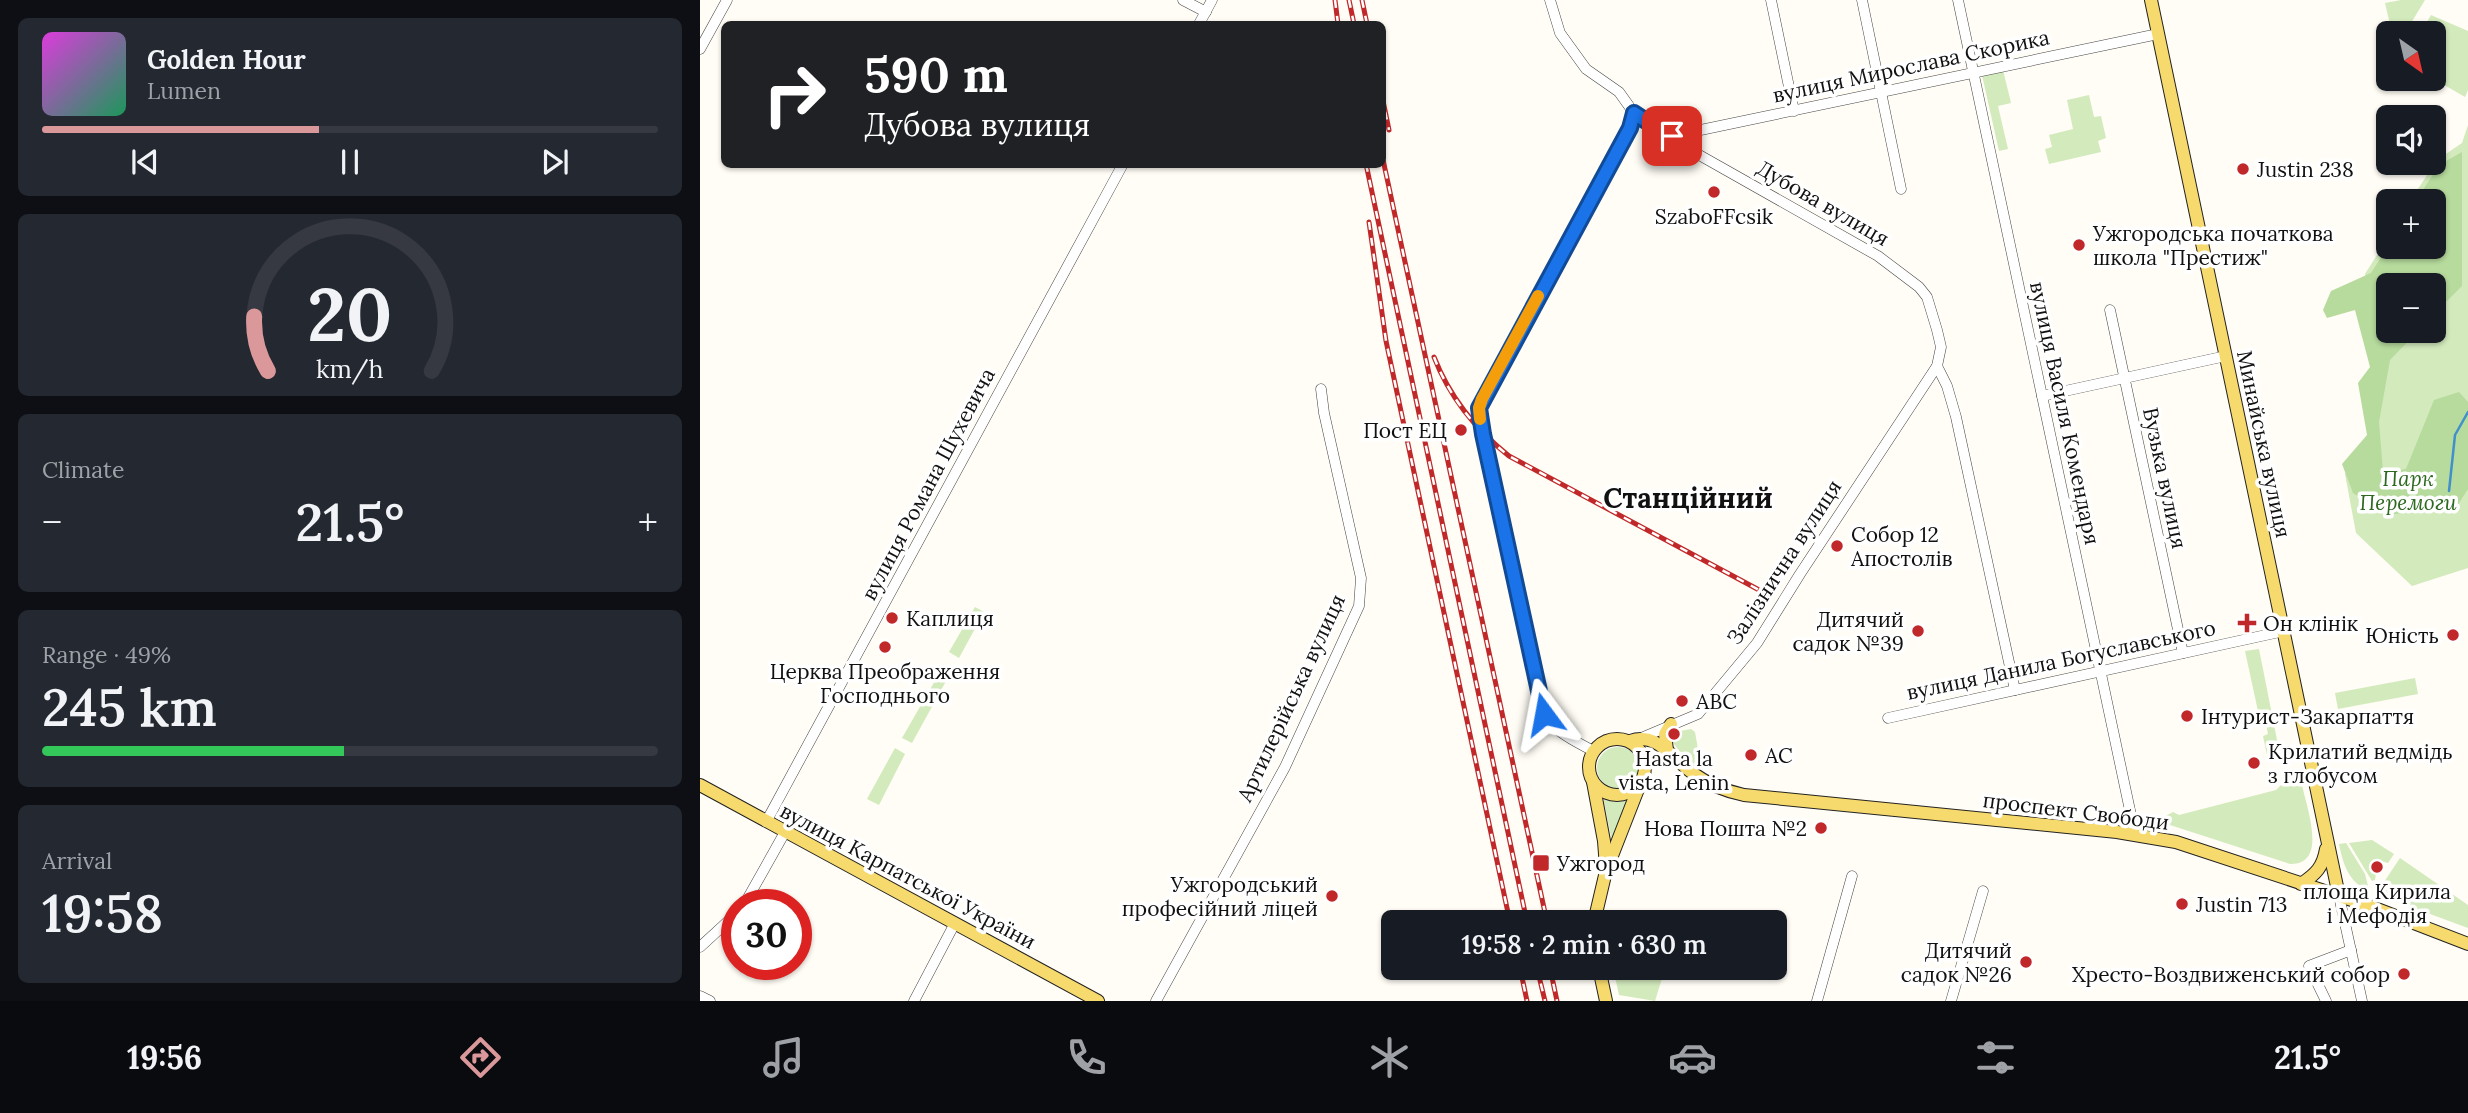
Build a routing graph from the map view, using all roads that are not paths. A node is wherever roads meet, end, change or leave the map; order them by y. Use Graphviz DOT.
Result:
graph roads {
  1 [pos="727,0"];
  2 [pos="1183,0"];
  3 [pos="1212,0"];
  4 [pos="1550,0"];
  5 [pos="1771,0"];
  6 [pos="1862,0"];
  7 [pos="1958,0"];
  8 [pos="2151,0"];
  9 [pos="1206,12"];
  10 [pos="1201,21"];
  11 [pos="2158,34"];
  12 [pos="700,49"];
  13 [pos="1973,73"];
  14 [pos="1881,92"];
  15 [pos="1794,111"];
  16 [pos="1634,113"];
  17 [pos="1672,136"];
  18 [pos="1121,168"];
  19 [pos="1901,190"];
  20 [pos="2110,310"];
  21 [pos="2226,356"];
  22 [pos="1937,366"];
  23 [pos="2124,378"];
  24 [pos="1321,389"];
  25 [pos="2042,396"];
  26 [pos="2284,631"];
  27 [pos="2183,653"];
  28 [pos="2101,671"];
  29 [pos="2015,690"];
  30 [pos="1888,718"];
  31 [pos="1671,724"];
  32 [pos="1636,740"];
  33 [pos="1593,751"];
  34 [pos="1671,755"];
  35 [pos="1645,765"];
  36 [pos="1593,782"];
  37 [pos="1640,783"];
  38 [pos="700,785"];
  39 [pos="766,822"];
  40 [pos="785,832"];
  41 [pos="2135,834"];
  42 [pos="2328,842"];
  43 [pos="1606,871"];
  44 [pos="1852,876"];
  45 [pos="2301,884"];
  46 [pos="753,889"];
  47 [pos="1983,891"];
  48 [pos="2339,896"];
  49 [pos="1597,910"];
  50 [pos="955,923"];
  51 [pos="721,927"];
  52 [pos="2468,944"];
  53 [pos="700,947"];
  54 [pos="2351,950"];
  55 [pos="1602,980"];
  56 [pos="700,996"];
  57 [pos="710,1001"];
  58 [pos="914,1001"];
  59 [pos="1098,1001"];
  60 [pos="1156,1001"];
  61 [pos="1606,1001"];
  62 [pos="1817,1001"];
  63 [pos="1951,1001"];
  64 [pos="2326,1001"];
  65 [pos="2362,1001"];
  1 -- 12 [label="street"];
  2 -- 9 [label="street"];
  3 -- 9 [label="street"];
  4 -- 16 [label="street, Дубова вулиця"];
  5 -- 15 [label="street"];
  6 -- 14 [label="street"];
  7 -- 13 [label="street, вулиця Василя Комендаря"];
  8 -- 11 [label="main road, Минайська вулиця"];
  9 -- 10 [label="street"];
  11 -- 13 [label="street, вулиця Мирослава Скорика"];
  11 -- 21 [label="main road, Минайська вулиця"];
  13 -- 14 [label="street, вулиця Мирослава Скорика"];
  13 -- 25 [label="street, вулиця Василя Комендаря"];
  14 -- 15 [label="street, вулиця Мирослава Скорика"];
  14 -- 19 [label="street"];
  15 -- 17 [label="street, вулиця Мирослава Скорика"];
  16 -- 17 [label="street, Дубова вулиця"];
  16 -- 33 [label="street"];
  17 -- 22 [label="street, Дубова вулиця"];
  18 -- 39 [label="street, вулиця Романа Шухевича"];
  20 -- 23 [label="street, Вузька вулиця"];
  21 -- 23 [label="street"];
  21 -- 26 [label="main road, Минайська вулиця"];
  22 -- 29 [label="street"];
  22 -- 31 [label="street, Залізнична вулиця"];
  23 -- 25 [label="street"];
  23 -- 27 [label="street, Вузька вулиця"];
  24 -- 60 [label="street, Артилерійська вулиця"];
  25 -- 28 [label="street, вулиця Василя Комендаря"];
  26 -- 27 [label="street, вулиця Данила Богуславського"];
  26 -- 42 [label="main road, Минайська вулиця"];
  27 -- 28 [label="street, вулиця Данила Богуславського"];
  28 -- 29 [label="street, вулиця Данила Богуславського"];
  28 -- 41 [label="street, вулиця Василя Комендаря"];
  29 -- 30 [label="street, вулиця Данила Богуславського"];
  31 -- 32 [label="street, Залізнична вулиця"];
  31 -- 34 [label="main road"];
  32 -- 33 [label="main road"];
  32 -- 34 [label="main road, проспект Свободи"];
  32 -- 35 [label="main road"];
  33 -- 36 [label="main road"];
  34 -- 35 [label="main road"];
  34 -- 41 [label="main road, проспект Свободи"];
  35 -- 37 [label="main road"];
  36 -- 37 [label="main road"];
  36 -- 43 [label="main road"];
  37 -- 43 [label="main road"];
  38 -- 39 [label="main road, вулиця Карпатської України"];
  39 -- 40 [label="main road, вулиця Карпатської України"];
  40 -- 46 [label="street"];
  40 -- 50 [label="main road, вулиця Карпатської України"];
  41 -- 45 [label="main road, проспект Свободи"];
  42 -- 45 [label="main road"];
  42 -- 48 [label="main road, Минайська вулиця"];
  43 -- 49 [label="main road"];
  44 -- 62 [label="street"];
  45 -- 48 [label="main road, проспект Свободи"];
  47 -- 63 [label="street"];
  48 -- 52 [label="main road, проспект Свободи"];
  48 -- 54 [label="street"];
  50 -- 58 [label="street"];
  50 -- 59 [label="main road, вулиця Карпатської України"];
  51 -- 53 [label="street"];
  54 -- 64 [label="street"];
  54 -- 65 [label="street"];
  55 -- 61 [label="main road"];
  56 -- 57 [label="street"];
}
